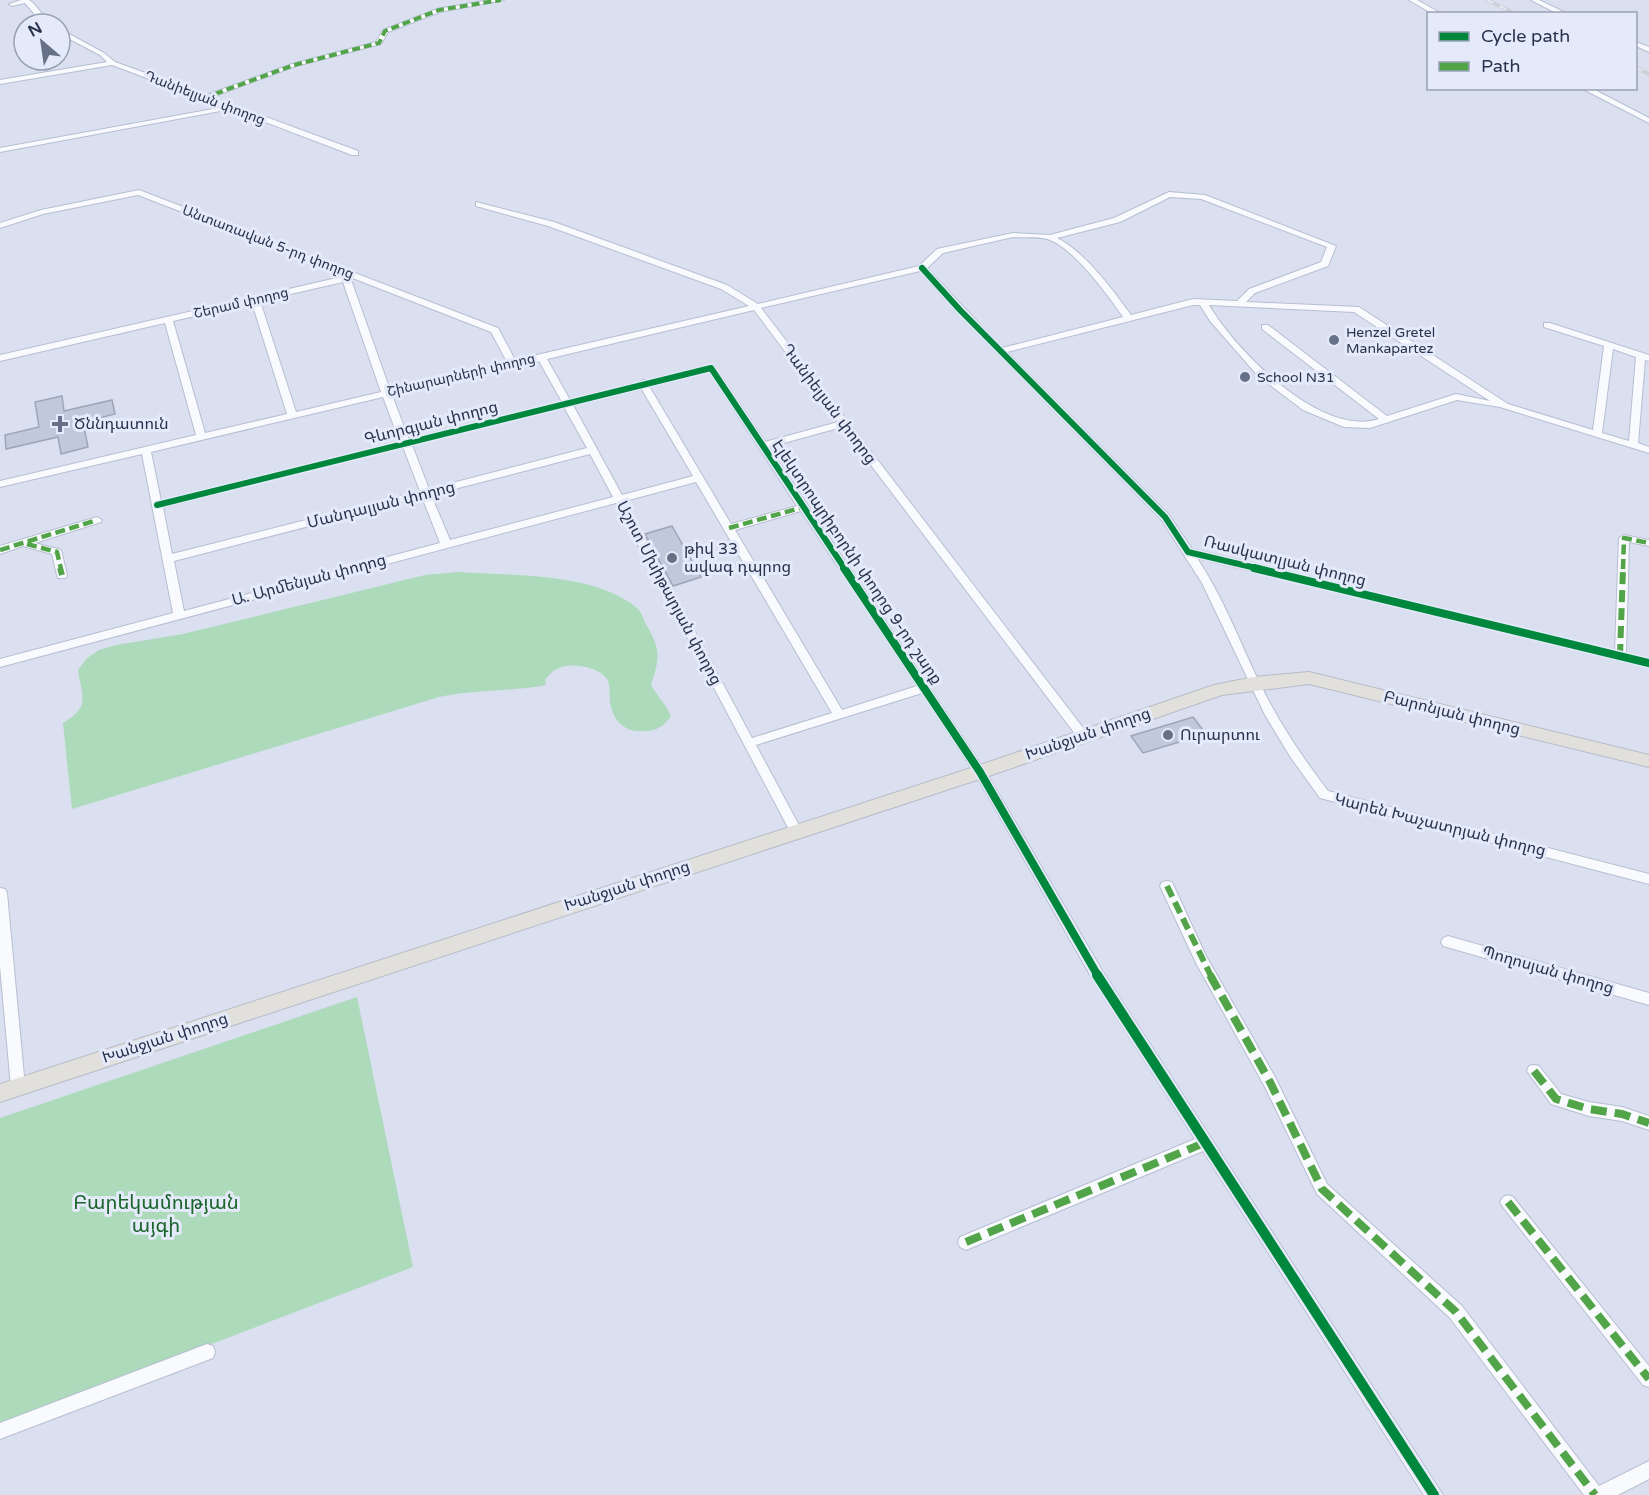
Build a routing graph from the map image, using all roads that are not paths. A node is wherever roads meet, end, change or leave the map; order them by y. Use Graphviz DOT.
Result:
graph roads {
  1 [pos="501,0"];
  2 [pos="1412,0"];
  3 [pos="1534,0"];
  4 [pos="12,4"];
  5 [pos="39,12"];
  6 [pos="1435,12"];
  7 [pos="1561,12"];
  8 [pos="72,38"];
  9 [pos="113,63"];
  10 [pos="0,82"];
  11 [pos="1588,90"];
  12 [pos="1600,90"];
  13 [pos="204,98"];
  14 [pos="229,108"];
  15 [pos="1649,115"];
  16 [pos="1649,121"];
  17 [pos="0,150"];
  18 [pos="355,153"];
  19 [pos="479,204"];
  20 [pos="0,225"];
  21 [pos="1050,237"];
  22 [pos="922,268"];
  23 [pos="344,275"];
  24 [pos="255,299"];
  25 [pos="1203,302"];
  26 [pos="1239,304"];
  27 [pos="755,306"];
  28 [pos="1128,318"];
  29 [pos="168,319"];
  30 [pos="1547,325"];
  31 [pos="1265,327"];
  32 [pos="1609,345"];
  33 [pos="1000,351"];
  34 [pos="541,356"];
  35 [pos="1645,357"];
  36 [pos="0,358"];
  37 [pos="512,363"];
  38 [pos="711,368"];
  39 [pos="643,383"];
  40 [pos="386,393"];
  41 [pos="566,402"];
  42 [pos="1505,406"];
  43 [pos="292,415"];
  44 [pos="1386,420"];
  45 [pos="844,423"];
  46 [pos="1597,434"];
  47 [pos="201,436"];
  48 [pos="408,442"];
  49 [pos="1633,445"];
  50 [pos="764,446"];
  51 [pos="146,449"];
  52 [pos="593,450"];
  53 [pos="1649,450"];
  54 [pos="699,478"];
  55 [pos="0,484"];
  56 [pos="427,493"];
  57 [pos="619,497"];
  58 [pos="157,505"];
  59 [pos="804,507"];
  60 [pos="98,520"];
  61 [pos="729,528"];
  62 [pos="1649,543"];
  63 [pos="27,544"];
  64 [pos="447,544"];
  65 [pos="0,550"];
  66 [pos="1188,552"];
  67 [pos="168,559"];
  68 [pos="62,575"];
  69 [pos="179,614"];
  70 [pos="1620,656"];
  71 [pos="0,663"];
  72 [pos="1649,663"];
  73 [pos="1254,683"];
  74 [pos="925,688"];
  75 [pos="839,715"];
  76 [pos="1083,736"];
  77 [pos="749,743"];
  78 [pos="1649,761"];
  79 [pos="980,772"];
  80 [pos="796,831"];
  81 [pos="1649,879"];
  82 [pos="1167,886"];
  83 [pos="0,893"];
  84 [pos="1448,942"];
  85 [pos="1649,999"];
  86 [pos="1534,1071"];
  87 [pos="18,1087"];
  88 [pos="0,1093"];
  89 [pos="1649,1123"];
  90 [pos="1204,1143"];
  91 [pos="1508,1202"];
  92 [pos="966,1242"];
  93 [pos="207,1352"];
  94 [pos="1649,1379"];
  95 [pos="0,1431"];
  96 [pos="1649,1470"];
  97 [pos="1434,1495"];
  98 [pos="1595,1495"];
  99 [pos="1600,1495"];
  1 -- 13 [label="street"];
  2 -- 6 [label="street"];
  3 -- 7 [label="street"];
  4 -- 5 [label="street"];
  8 -- 9 [label="street, Դանիելյան փողոց"];
  9 -- 10 [label="street"];
  9 -- 13 [label="street, Դանիելյան փողոց"];
  11 -- 16 [label="street"];
  12 -- 15 [label="street"];
  13 -- 14 [label="street, Դանիելյան փողոց"];
  14 -- 17 [label="street"];
  14 -- 18 [label="street, Դանիելյան փողոց"];
  19 -- 27 [label="street, Դանիելյան փողոց"];
  20 -- 23 [label="street, Անտառավան 5-րդ փողոց"];
  21 -- 22 [label="street"];
  21 -- 26 [label="street"];
  21 -- 28 [label="street"];
  22 -- 27 [label="street, Շինարարների փողոց"];
  22 -- 33 [label="street, Ռասկատլյան փողոց"];
  23 -- 24 [label="street, Շերամ փողոց"];
  23 -- 37 [label="street, Անտառավան 5-րդ փողոց"];
  23 -- 40 [label="street"];
  24 -- 29 [label="street, Շերամ փողոց"];
  24 -- 43 [label="street"];
  25 -- 26 [label="street"];
  25 -- 28 [label="street"];
  25 -- 44 [label="street"];
  26 -- 42 [label="street"];
  27 -- 34 [label="street, Շինարարների փողոց"];
  27 -- 45 [label="street, Դանիելյան փողոց"];
  28 -- 33 [label="street"];
  29 -- 36 [label="street, Շերամ փողոց"];
  29 -- 47 [label="street"];
  30 -- 32 [label="street"];
  31 -- 44 [label="street"];
  32 -- 35 [label="street"];
  32 -- 46 [label="street"];
  33 -- 66 [label="street, Ռասկատլյան փողոց"];
  34 -- 37 [label="street, Շինարարների փողոց"];
  34 -- 41 [label="street, Աշոտ Մխիթարյան փողոց"];
  35 -- 49 [label="street"];
  37 -- 40 [label="street, Շինարարների փողոց"];
  38 -- 39 [label="street, Գևորգյան փողոց"];
  38 -- 50 [label="street, Էլեկտրոպրիբորնի փողոց 9-րդ շարք"];
  39 -- 41 [label="street, Գևորգյան փողոց"];
  39 -- 54 [label="street"];
  40 -- 43 [label="street, Շինարարների փողոց"];
  40 -- 48 [label="street"];
  41 -- 48 [label="street, Գևորգյան փողոց"];
  41 -- 52 [label="street, Աշոտ Մխիթարյան փողոց"];
  42 -- 44 [label="street"];
  42 -- 46 [label="street"];
  43 -- 47 [label="street, Շինարարների փողոց"];
  45 -- 50 [label="street"];
  45 -- 76 [label="street, Դանիելյան փողոց"];
  46 -- 49 [label="street"];
  47 -- 51 [label="street, Շինարարների փողոց"];
  48 -- 56 [label="street"];
  48 -- 58 [label="street, Գևորգյան փողոց"];
  49 -- 53 [label="street"];
  50 -- 59 [label="street, Էլեկտրոպրիբորնի փողոց 9-րդ շարք"];
  51 -- 55 [label="street, Շինարարների փողոց"];
  51 -- 58 [label="street"];
  52 -- 56 [label="street, Մանդալյան փողոց"];
  52 -- 57 [label="street, Աշոտ Մխիթարյան փողոց"];
  54 -- 57 [label="street, Ա. Արմենյան փողոց"];
  54 -- 61 [label="street"];
  56 -- 64 [label="street"];
  56 -- 67 [label="street, Մանդալյան փողոց"];
  57 -- 64 [label="street, Ա. Արմենյան փողոց"];
  57 -- 77 [label="street, Աշոտ Մխիթարյան փողոց"];
  58 -- 67 [label="street"];
  59 -- 61 [label="street"];
  59 -- 74 [label="street, Էլեկտրոպրիբորնի փողոց 9-րդ շարք"];
  60 -- 63 [label="street"];
  61 -- 75 [label="street"];
  62 -- 70 [label="street"];
  63 -- 65 [label="street"];
  63 -- 68 [label="street"];
  64 -- 69 [label="street, Ա. Արմենյան փողոց"];
  66 -- 70 [label="street, Ռասկատլյան փողոց"];
  66 -- 73 [label="street, Կարեն Խաչատրյան փողոց"];
  67 -- 69 [label="street"];
  69 -- 71 [label="street, Ա. Արմենյան փողոց"];
  70 -- 72 [label="street, Ռասկատլյան փողոց"];
  73 -- 76 [label="main road, Խանջյան փողոց"];
  73 -- 78 [label="main road, Բարոնյան փողոց"];
  73 -- 81 [label="street, Կարեն Խաչատրյան փողոց"];
  74 -- 75 [label="street"];
  74 -- 79 [label="street, Էլեկտրոպրիբորնի փողոց 9-րդ շարք"];
  75 -- 77 [label="street"];
  76 -- 79 [label="main road, Խանջյան փողոց"];
  77 -- 80 [label="street, Աշոտ Մխիթարյան փողոց"];
  79 -- 80 [label="main road, Խանջյան փողոց"];
  79 -- 90 [label="street, Էլեկտրոպրիբորնի փողոց 9-րդ շարք"];
  80 -- 87 [label="main road, Խանջյան փողոց"];
  82 -- 98 [label="street"];
  83 -- 87 [label="street"];
  84 -- 85 [label="street, Պողոսյան փողոց"];
  86 -- 89 [label="street"];
  87 -- 88 [label="main road, Խանջյան փողոց"];
  90 -- 92 [label="street"];
  90 -- 97 [label="street, Էլեկտրոպրիբորնի փողոց 9-րդ շարք"];
  91 -- 94 [label="street"];
  93 -- 95 [label="street"];
  96 -- 99 [label="street"];
}
